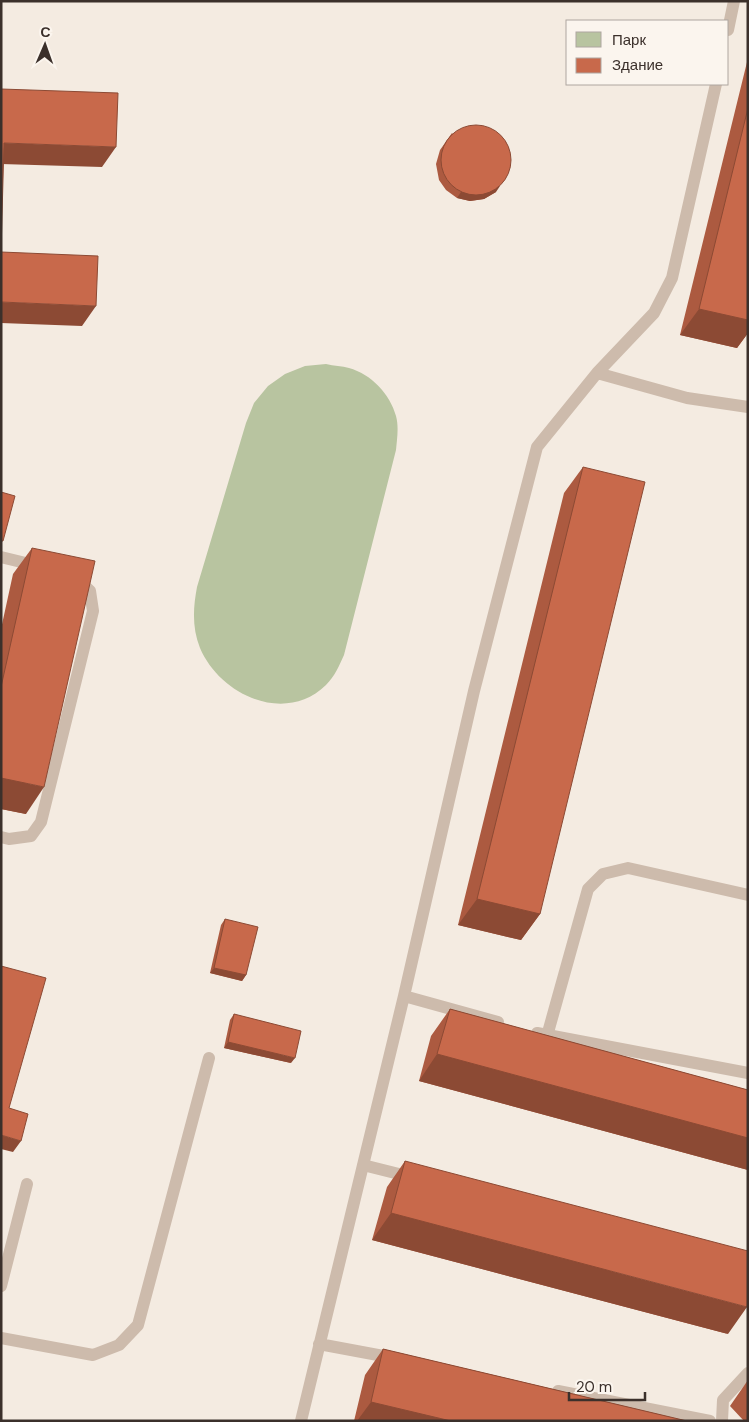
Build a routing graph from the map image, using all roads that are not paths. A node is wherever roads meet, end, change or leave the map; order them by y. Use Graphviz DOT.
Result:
graph roads {
  1 [pos="734,1"];
  2 [pos="729,25"];
  3 [pos="716,85"];
  4 [pos="597,373"];
  5 [pos="748,407"];
  6 [pos="1,557"];
  7 [pos="46,568"];
  8 [pos="64,572"];
  9 [pos="1,837"];
  10 [pos="748,895"];
  11 [pos="404,996"];
  12 [pos="509,1025"];
  13 [pos="528,1031"];
  14 [pos="547,1036"];
  15 [pos="209,1058"];
  16 [pos="748,1073"];
  17 [pos="363,1165"];
  18 [pos="421,1180"];
  19 [pos="27,1184"];
  20 [pos="1,1286"];
  21 [pos="1,1338"];
  22 [pos="320,1344"];
  23 [pos="407,1361"];
  24 [pos="748,1373"];
  25 [pos="544,1388"];
  26 [pos="301,1421"];
  27 [pos="710,1421"];
  28 [pos="722,1421"];
  1 -- 2 [label="lane"];
  3 -- 4 [label="lane"];
  4 -- 5 [label="lane"];
  4 -- 11 [label="lane"];
  6 -- 7 [label="lane"];
  8 -- 9 [label="lane"];
  10 -- 14 [label="lane"];
  11 -- 12 [label="lane"];
  11 -- 17 [label="lane"];
  13 -- 14 [label="lane"];
  14 -- 16 [label="lane"];
  15 -- 21 [label="lane"];
  17 -- 18 [label="lane"];
  17 -- 22 [label="lane"];
  19 -- 20 [label="lane"];
  22 -- 23 [label="lane"];
  22 -- 26 [label="lane"];
  24 -- 28 [label="lane"];
  25 -- 27 [label="lane"];
}
